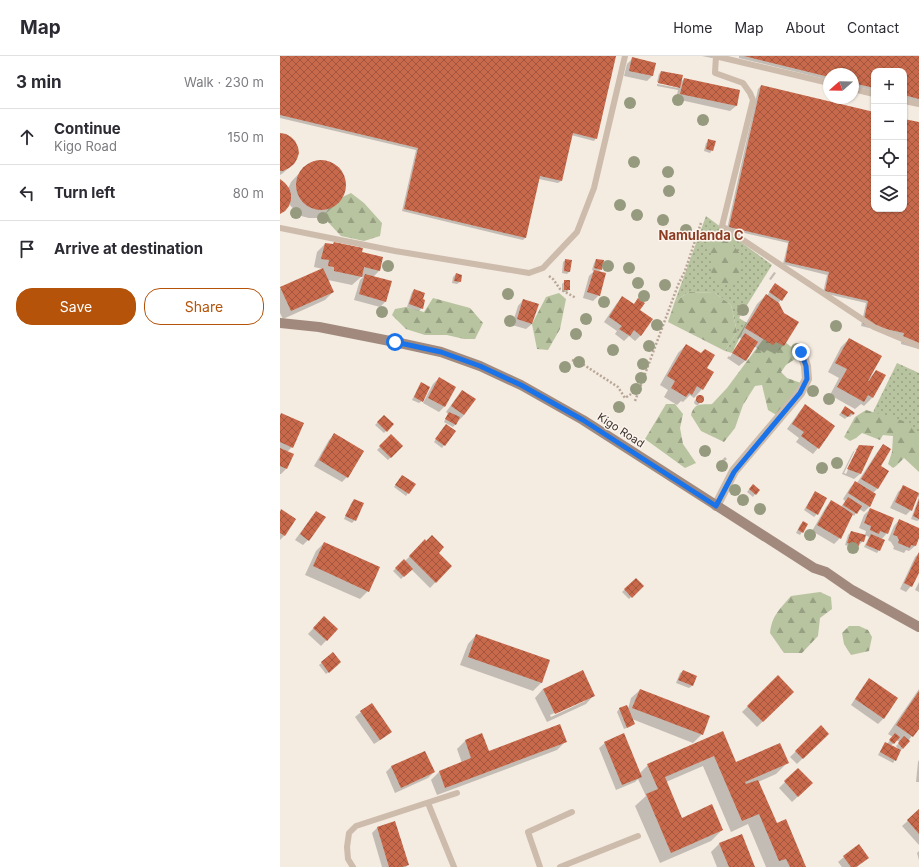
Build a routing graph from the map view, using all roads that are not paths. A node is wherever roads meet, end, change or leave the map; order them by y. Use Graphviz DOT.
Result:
graph roads {
  1 [pos="625,56"];
  2 [pos="719,56"];
  3 [pos="823,82"];
  4 [pos="859,90"];
  5 [pos="871,93"];
  6 [pos="907,102"];
  7 [pos="919,104"];
  8 [pos="280,228"];
  9 [pos="280,323"];
  10 [pos="919,346"];
  11 [pos="801,352"];
  12 [pos="716,506"];
  13 [pos="919,627"];
  14 [pos="457,793"];
  15 [pos="428,803"];
  16 [pos="572,812"];
  17 [pos="638,836"];
  18 [pos="354,867"];
  19 [pos="454,867"];
  20 [pos="540,867"];
  21 [pos="560,867"];
  1 -- 8 [label="lane"];
  2 -- 3 [label="lane"];
  2 -- 10 [label="lane"];
  4 -- 5 [label="lane"];
  6 -- 7 [label="lane"];
  9 -- 12 [label="street, Kigo Road"];
  11 -- 12 [label="street"];
  12 -- 13 [label="street, Kigo Road"];
  14 -- 15 [label="lane"];
  15 -- 18 [label="lane"];
  15 -- 19 [label="lane"];
  16 -- 20 [label="lane"];
  17 -- 21 [label="lane"];
}
